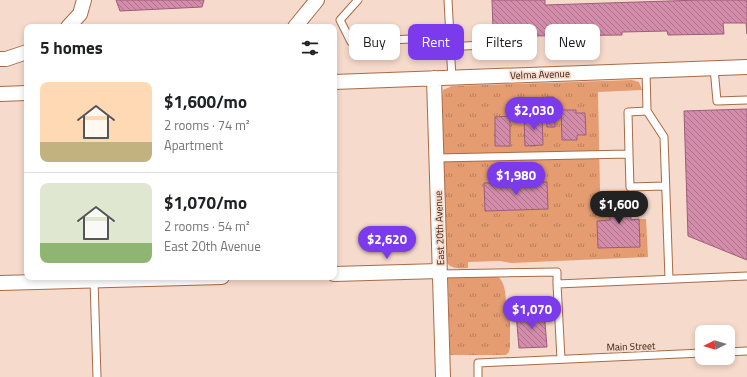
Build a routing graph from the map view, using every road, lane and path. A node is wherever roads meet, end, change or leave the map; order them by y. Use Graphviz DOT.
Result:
graph roads {
  1 [pos="84,0"];
  2 [pos="317,0"];
  3 [pos="358,0"];
  4 [pos="448,0"];
  5 [pos="71,24"];
  6 [pos="297,24"];
  7 [pos="449,24"];
  8 [pos="408,39"];
  9 [pos="24,53"];
  10 [pos="0,59"];
  11 [pos="451,60"];
  12 [pos="747,67"];
  13 [pos="714,68"];
  14 [pos="646,70"];
  15 [pos="434,78"];
  16 [pos="452,78"];
  17 [pos="337,82"];
  18 [pos="24,93"];
  19 [pos="0,94"];
  20 [pos="747,100"];
  21 [pos="647,111"];
  22 [pos="629,154"];
  23 [pos="437,158"];
  24 [pos="665,186"];
  25 [pos="440,273"];
  26 [pos="337,274"];
  27 [pos="747,276"];
  28 [pos="668,279"];
  29 [pos="67,280"];
  30 [pos="89,280"];
  31 [pos="0,283"];
  32 [pos="557,284"];
  33 [pos="747,351"];
  34 [pos="735,352"];
  35 [pos="695,353"];
  36 [pos="561,358"];
  37 [pos="97,377"];
  38 [pos="443,377"];
  39 [pos="478,377"];
  1 -- 5 [label="street"];
  2 -- 6 [label="street"];
  3 -- 8 [label="lane"];
  4 -- 7 [label="lane"];
  9 -- 10 [label="street"];
  11 -- 16 [label="lane"];
  12 -- 13 [label="street, Velma Avenue"];
  13 -- 14 [label="street, Velma Avenue"];
  13 -- 20 [label="lane"];
  14 -- 16 [label="street, Velma Avenue"];
  14 -- 21 [label="lane"];
  15 -- 16 [label="street, Velma Avenue"];
  15 -- 17 [label="street, Velma Avenue"];
  15 -- 23 [label="street, East 20th Avenue"];
  18 -- 19 [label="street"];
  21 -- 22 [label="lane"];
  21 -- 24 [label="lane"];
  22 -- 23 [label="lane"];
  22 -- 24 [label="lane"];
  23 -- 25 [label="street, East 20th Avenue"];
  24 -- 28 [label="lane"];
  25 -- 26 [label="street"];
  25 -- 32 [label="lane"];
  25 -- 38 [label="street, East 20th Avenue"];
  27 -- 28 [label="lane"];
  28 -- 32 [label="lane"];
  29 -- 31 [label="street"];
  30 -- 37 [label="lane"];
  32 -- 36 [label="lane"];
  33 -- 34 [label="lane"];
  35 -- 36 [label="lane, Main Street"];
  36 -- 39 [label="lane, Main Street"];
}
